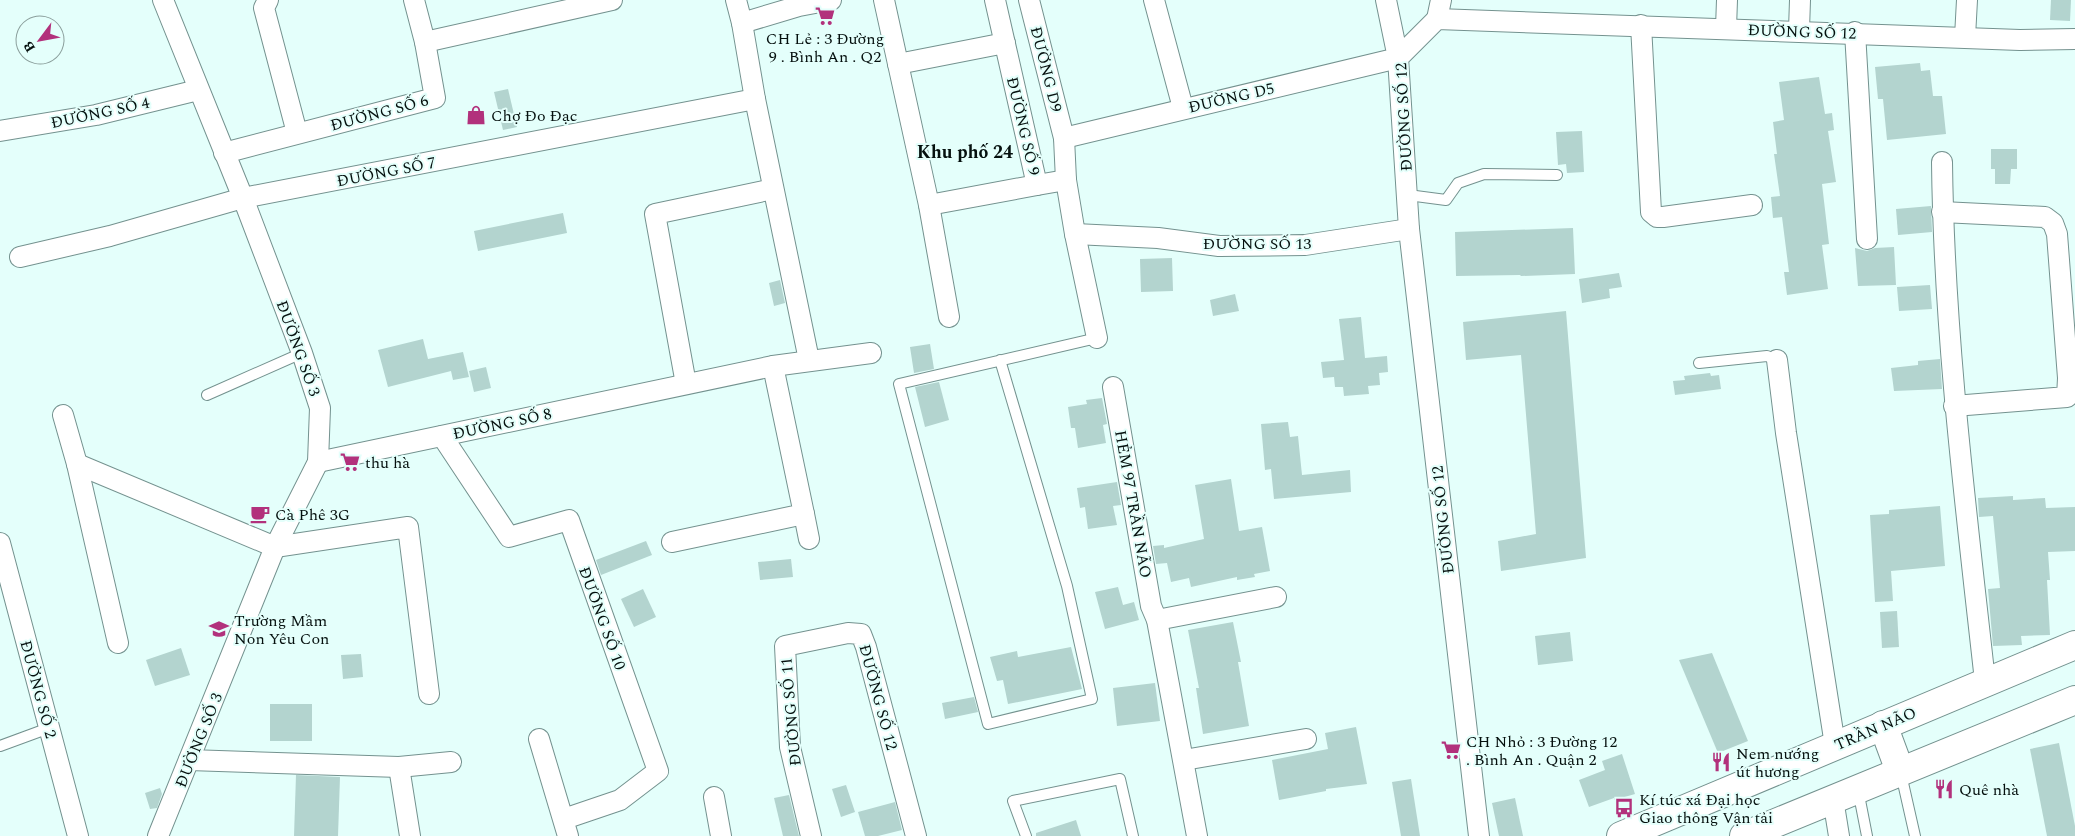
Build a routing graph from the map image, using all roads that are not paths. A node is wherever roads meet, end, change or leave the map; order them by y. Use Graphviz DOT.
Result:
graph roads {
  1 [pos="163,0"];
  2 [pos="268,0"];
  3 [pos="414,0"];
  4 [pos="612,0"];
  5 [pos="736,0"];
  6 [pos="831,0"];
  7 [pos="884,0"];
  8 [pos="995,0"];
  9 [pos="1029,0"];
  10 [pos="1154,0"];
  11 [pos="1386,0"];
  12 [pos="1727,0"];
  13 [pos="1800,0"];
  14 [pos="1967,0"];
  15 [pos="798,3"];
  16 [pos="1439,9"];
  17 [pos="742,23"];
  18 [pos="1641,25"];
  19 [pos="1726,28"];
  20 [pos="1799,30"];
  21 [pos="1855,32"];
  22 [pos="1965,37"];
  23 [pos="2075,39"];
  24 [pos="425,42"];
  25 [pos="1005,43"];
  26 [pos="1398,58"];
  27 [pos="898,64"];
  28 [pos="198,90"];
  29 [pos="755,99"];
  30 [pos="1183,108"];
  31 [pos="0,131"];
  32 [pos="297,133"];
  33 [pos="1064,138"];
  34 [pos="224,152"];
  35 [pos="1942,162"];
  36 [pos="1557,176"];
  37 [pos="1066,180"];
  38 [pos="1038,185"];
  39 [pos="773,189"];
  40 [pos="1408,195"];
  41 [pos="243,198"];
  42 [pos="1752,205"];
  43 [pos="928,206"];
  44 [pos="1942,212"];
  45 [pos="1409,229"];
  46 [pos="1075,234"];
  47 [pos="1866,239"];
  48 [pos="20,257"];
  49 [pos="949,317"];
  50 [pos="1096,338"];
  51 [pos="302,353"];
  52 [pos="871,353"];
  53 [pos="809,360"];
  54 [pos="1000,360"];
  55 [pos="1777,360"];
  56 [pos="1700,363"];
  57 [pos="773,366"];
  58 [pos="686,384"];
  59 [pos="1114,387"];
  60 [pos="207,395"];
  61 [pos="2071,397"];
  62 [pos="1954,406"];
  63 [pos="63,415"];
  64 [pos="442,436"];
  65 [pos="318,462"];
  66 [pos="77,464"];
  67 [pos="804,514"];
  68 [pos="809,539"];
  69 [pos="672,542"];
  70 [pos="0,543"];
  71 [pos="276,547"];
  72 [pos="1276,597"];
  73 [pos="1157,620"];
  74 [pos="118,643"];
  75 [pos="2075,645"];
  76 [pos="785,646"];
  77 [pos="1985,682"];
  78 [pos="429,694"];
  79 [pos="2075,700"];
  80 [pos="1882,725"];
  81 [pos="50,728"];
  82 [pos="539,738"];
  83 [pos="1306,739"];
  84 [pos="1835,745"];
  85 [pos="0,746"];
  86 [pos="189,760"];
  87 [pos="1184,760"];
  88 [pos="451,762"];
  89 [pos="399,767"];
  90 [pos="1900,771"];
  91 [pos="1845,794"];
  92 [pos="714,797"];
  93 [pos="566,827"];
  94 [pos="76,836"];
  95 [pos="158,836"];
  96 [pos="410,836"];
  97 [pos="721,836"];
  98 [pos="811,836"];
  99 [pos="916,836"];
  100 [pos="1026,836"];
  101 [pos="1134,836"];
  102 [pos="1197,836"];
  103 [pos="1479,836"];
  104 [pos="1621,836"];
  105 [pos="1744,836"];
  106 [pos="1839,836"];
  107 [pos="1867,836"];
  108 [pos="1914,836"];
  1 -- 28 [label="street, ĐƯỜNG SỐ 3"];
  2 -- 32 [label="street"];
  3 -- 24 [label="street, ĐƯỜNG SỐ 6"];
  4 -- 24 [label="street"];
  5 -- 17 [label="street"];
  6 -- 15 [label="street"];
  7 -- 27 [label="street"];
  8 -- 25 [label="street, ĐƯỜNG SỐ 9"];
  9 -- 33 [label="street, ĐƯỜNG D9"];
  10 -- 30 [label="street"];
  11 -- 26 [label="street"];
  12 -- 19 [label="street"];
  13 -- 20 [label="street"];
  14 -- 22 [label="street"];
  15 -- 17 [label="street"];
  16 -- 18 [label="street, ĐƯỜNG SỐ 12"];
  16 -- 26 [label="street, ĐƯỜNG SỐ 12"];
  17 -- 29 [label="street"];
  18 -- 19 [label="street, ĐƯỜNG SỐ 12"];
  18 -- 42 [label="street"];
  19 -- 20 [label="street, ĐƯỜNG SỐ 12"];
  20 -- 21 [label="street, ĐƯỜNG SỐ 12"];
  21 -- 22 [label="street, ĐƯỜNG SỐ 12"];
  21 -- 47 [label="street"];
  22 -- 23 [label="street, ĐƯỜNG SỐ 12"];
  24 -- 32 [label="street, ĐƯỜNG SỐ 6"];
  25 -- 27 [label="street"];
  25 -- 38 [label="street, ĐƯỜNG SỐ 9"];
  26 -- 30 [label="street, ĐƯỜNG D5"];
  26 -- 40 [label="street, ĐƯỜNG SỐ 12"];
  27 -- 43 [label="street"];
  28 -- 31 [label="street, ĐƯỜNG SỐ 4"];
  28 -- 34 [label="street, ĐƯỜNG SỐ 3"];
  29 -- 39 [label="street"];
  29 -- 41 [label="street, ĐƯỜNG SỐ 7"];
  30 -- 33 [label="street, ĐƯỜNG D5"];
  32 -- 34 [label="street, ĐƯỜNG SỐ 6"];
  33 -- 37 [label="street, ĐƯỜNG D9"];
  34 -- 41 [label="street, ĐƯỜNG SỐ 3"];
  35 -- 44 [label="street"];
  36 -- 40 [label="lane"];
  37 -- 38 [label="street, ĐƯỜNG SỐ 9"];
  37 -- 46 [label="street, ĐƯỜNG SỐ 9"];
  38 -- 43 [label="street"];
  39 -- 53 [label="street"];
  39 -- 58 [label="street"];
  40 -- 45 [label="street, ĐƯỜNG SỐ 12"];
  41 -- 48 [label="street, ĐƯỜNG SỐ 7"];
  41 -- 51 [label="street, ĐƯỜNG SỐ 3"];
  43 -- 49 [label="street"];
  44 -- 61 [label="street"];
  44 -- 62 [label="street"];
  45 -- 46 [label="street, ĐƯỜNG SỐ 13"];
  45 -- 103 [label="street, ĐƯỜNG SỐ 12"];
  46 -- 50 [label="street, ĐƯỜNG SỐ 9"];
  50 -- 54 [label="lane"];
  51 -- 60 [label="lane"];
  51 -- 65 [label="street, ĐƯỜNG SỐ 3"];
  52 -- 53 [label="street, ĐƯỜNG SỐ 8"];
  53 -- 57 [label="street, ĐƯỜNG SỐ 8"];
  54 -- 54 [label="lane"];
  55 -- 56 [label="lane"];
  55 -- 84 [label="street"];
  57 -- 58 [label="street, ĐƯỜNG SỐ 8"];
  57 -- 67 [label="street"];
  58 -- 64 [label="street, ĐƯỜNG SỐ 8"];
  59 -- 73 [label="street, HẺM 97 TRẦN NÃO"];
  61 -- 62 [label="street"];
  62 -- 77 [label="street"];
  63 -- 66 [label="street"];
  64 -- 65 [label="street, ĐƯỜNG SỐ 8"];
  64 -- 93 [label="street, ĐƯỜNG SỐ 10"];
  65 -- 71 [label="street, ĐƯỜNG SỐ 3"];
  66 -- 71 [label="street"];
  66 -- 74 [label="street"];
  67 -- 68 [label="street"];
  67 -- 69 [label="street"];
  70 -- 81 [label="street, ĐƯỜNG SỐ 2"];
  71 -- 78 [label="street"];
  71 -- 86 [label="street, ĐƯỜNG SỐ 3"];
  72 -- 73 [label="street"];
  73 -- 87 [label="street, HẺM 97 TRẦN NÃO"];
  75 -- 77 [label="main road, TRẦN NÃO"];
  76 -- 98 [label="street, ĐƯỜNG SỐ 11"];
  76 -- 99 [label="street, ĐƯỜNG SỐ 12"];
  77 -- 80 [label="main road, TRẦN NÃO"];
  79 -- 90 [label="main road"];
  80 -- 84 [label="main road, TRẦN NÃO"];
  80 -- 90 [label="main road"];
  81 -- 85 [label="lane"];
  81 -- 94 [label="street, ĐƯỜNG SỐ 2"];
  82 -- 93 [label="street"];
  83 -- 87 [label="street"];
  84 -- 104 [label="main road, TRẦN NÃO"];
  86 -- 89 [label="street"];
  86 -- 95 [label="street, ĐƯỜNG SỐ 3"];
  87 -- 102 [label="street, HẺM 97 TRẦN NÃO"];
  88 -- 89 [label="street"];
  89 -- 96 [label="street"];
  90 -- 91 [label="main road"];
  90 -- 108 [label="lane"];
  91 -- 105 [label="main road"];
  91 -- 106 [label="street"];
  91 -- 107 [label="lane"];
  92 -- 97 [label="street"];
  100 -- 101 [label="lane"];
}
